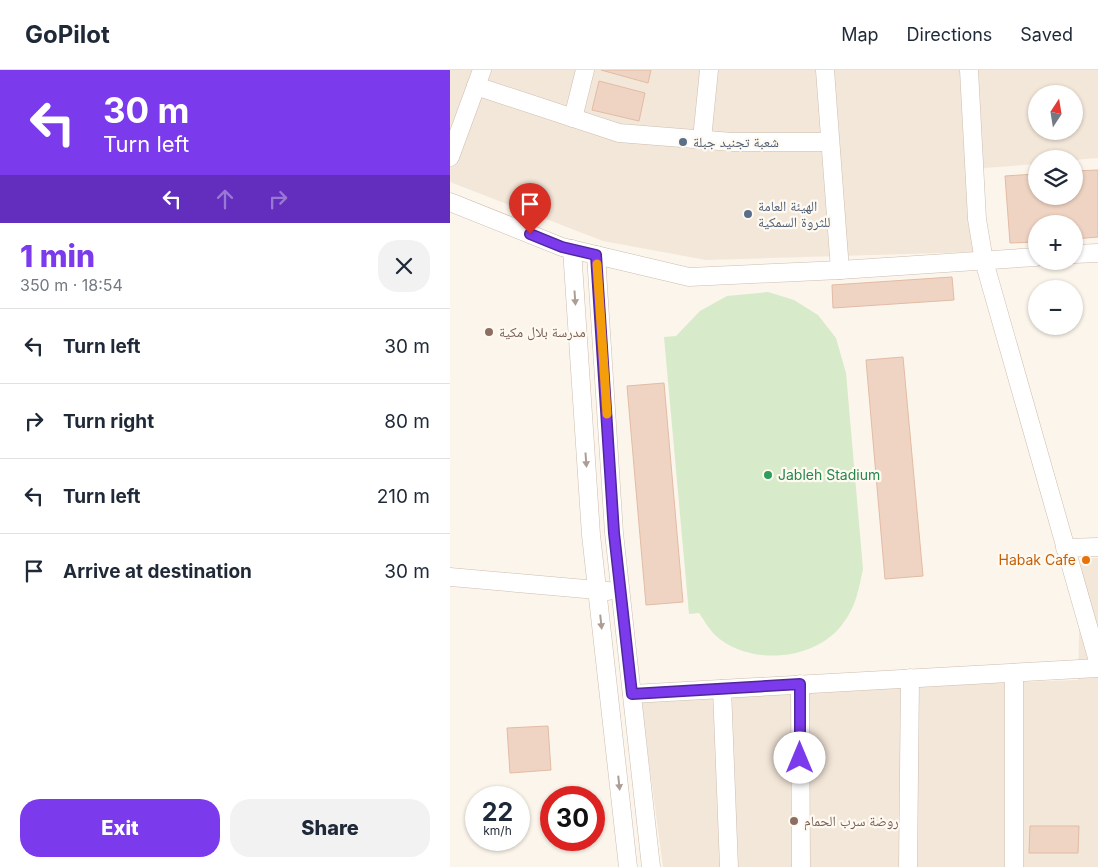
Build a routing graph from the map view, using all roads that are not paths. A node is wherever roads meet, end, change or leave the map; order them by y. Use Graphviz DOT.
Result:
graph roads {
  1 [pos="585,70"];
  2 [pos="709,70"];
  3 [pos="825,70"];
  4 [pos="969,70"];
  5 [pos="479,78"];
  6 [pos="573,118"];
  7 [pos="702,139"];
  8 [pos="830,142"];
  9 [pos="450,157"];
  10 [pos="450,202"];
  11 [pos="572,249"];
  12 [pos="1098,253"];
  13 [pos="1083,254"];
  14 [pos="596,255"];
  15 [pos="1028,258"];
  16 [pos="984,261"];
  17 [pos="840,270"];
  18 [pos="1098,546"];
  19 [pos="1065,548"];
  20 [pos="450,577"];
  21 [pos="598,590"];
  22 [pos="621,593"];
  23 [pos="1098,661"];
  24 [pos="1098,668"];
  25 [pos="1014,673"];
  26 [pos="910,678"];
  27 [pos="800,684"];
  28 [pos="722,689"];
  29 [pos="632,694"];
  30 [pos="628,867"];
  31 [pos="651,867"];
  32 [pos="729,867"];
  33 [pos="801,867"];
  34 [pos="908,867"];
  35 [pos="1014,867"];
  1 -- 6 [label="street"];
  2 -- 7 [label="street"];
  3 -- 8 [label="street"];
  4 -- 16 [label="street"];
  5 -- 6 [label="street"];
  5 -- 9 [label="street"];
  6 -- 7 [label="street"];
  7 -- 8 [label="street"];
  8 -- 17 [label="street"];
  10 -- 11 [label="street"];
  11 -- 14 [label="street"];
  11 -- 21 [label="street, one-way"];
  12 -- 13 [label="street"];
  14 -- 17 [label="street"];
  14 -- 22 [label="street"];
  15 -- 16 [label="street"];
  16 -- 17 [label="street"];
  16 -- 19 [label="street"];
  18 -- 19 [label="street"];
  19 -- 23 [label="street"];
  20 -- 21 [label="street"];
  21 -- 22 [label="street"];
  21 -- 30 [label="street, one-way"];
  22 -- 29 [label="street"];
  24 -- 25 [label="street"];
  25 -- 26 [label="street"];
  25 -- 35 [label="street"];
  26 -- 27 [label="street"];
  26 -- 34 [label="street"];
  27 -- 28 [label="street"];
  27 -- 33 [label="street"];
  28 -- 29 [label="street"];
  28 -- 32 [label="street"];
  29 -- 31 [label="street"];
}
